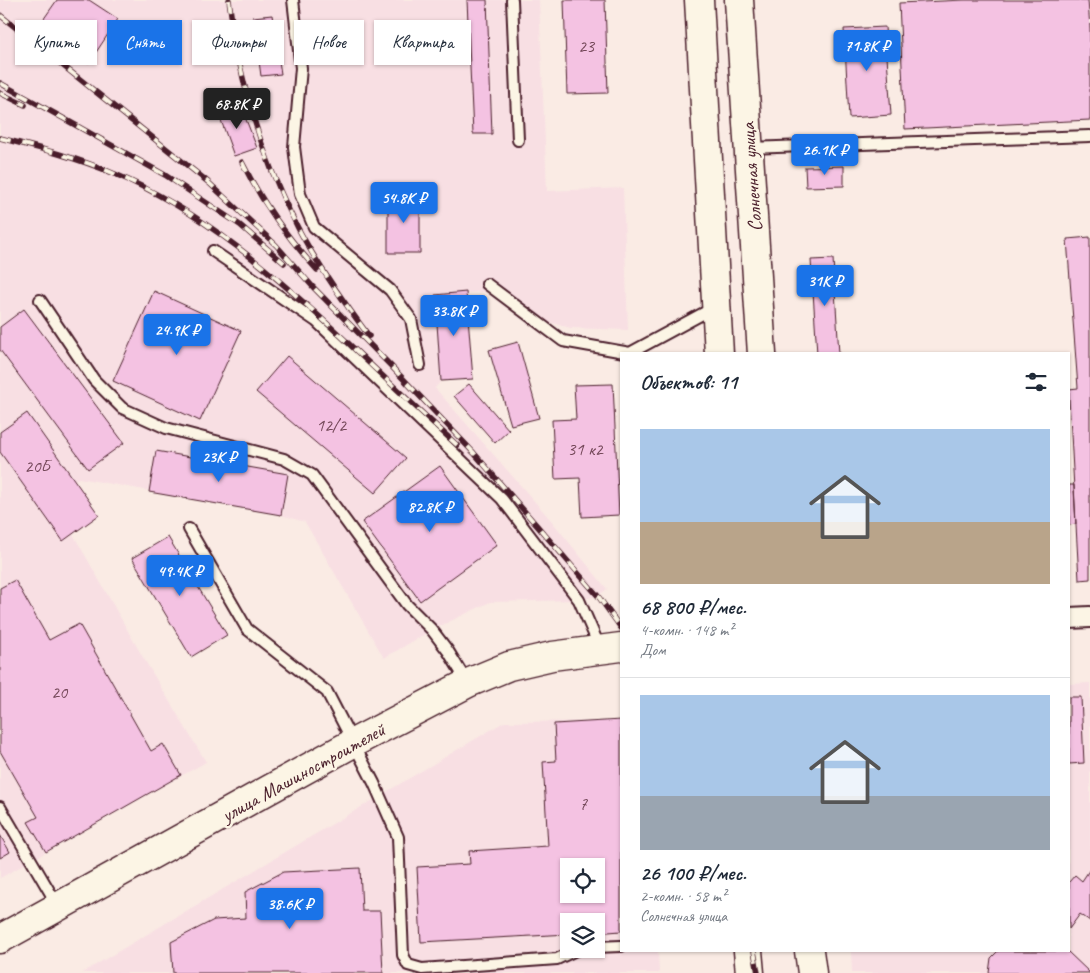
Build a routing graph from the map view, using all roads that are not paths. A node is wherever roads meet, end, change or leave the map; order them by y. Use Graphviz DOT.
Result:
graph roads {
  1 [pos="293,0"];
  2 [pos="512,0"];
  3 [pos="699,0"];
  4 [pos="739,0"];
  5 [pos="1090,136"];
  6 [pos="518,140"];
  7 [pos="749,148"];
  8 [pos="213,251"];
  9 [pos="487,284"];
  10 [pos="40,300"];
  11 [pos="716,306"];
  12 [pos="624,352"];
  13 [pos="632,352"];
  14 [pos="719,352"];
  15 [pos="762,352"];
  16 [pos="420,365"];
  17 [pos="189,528"];
  18 [pos="1090,617"];
  19 [pos="1070,618"];
  20 [pos="611,648"];
  21 [pos="468,682"];
  22 [pos="353,743"];
  23 [pos="0,806"];
  24 [pos="58,907"];
  25 [pos="0,939"];
  26 [pos="620,946"];
  27 [pos="605,947"];
  28 [pos="748,952"];
  29 [pos="810,952"];
  30 [pos="560,958"];
  31 [pos="750,973"];
  32 [pos="812,973"];
  1 -- 16 [label="lane"];
  2 -- 6 [label="lane"];
  3 -- 11 [label="main road, Солнечная улица"];
  4 -- 7 [label="main road, Солнечная улица"];
  5 -- 7 [label="lane"];
  7 -- 15 [label="main road, Солнечная улица"];
  8 -- 20 [label="lane"];
  9 -- 12 [label="lane"];
  10 -- 21 [label="lane"];
  11 -- 13 [label="lane"];
  11 -- 14 [label="main road, Солнечная улица"];
  17 -- 22 [label="lane"];
  18 -- 19 [label="street"];
  20 -- 21 [label="main road, улица Машиностроителей"];
  21 -- 22 [label="main road, улица Машиностроителей"];
  22 -- 24 [label="main road, улица Машиностроителей"];
  22 -- 30 [label="lane"];
  23 -- 24 [label="lane"];
  24 -- 25 [label="main road, улица Машиностроителей"];
  26 -- 27 [label="lane"];
  28 -- 31 [label="main road"];
  29 -- 32 [label="main road"];
}
